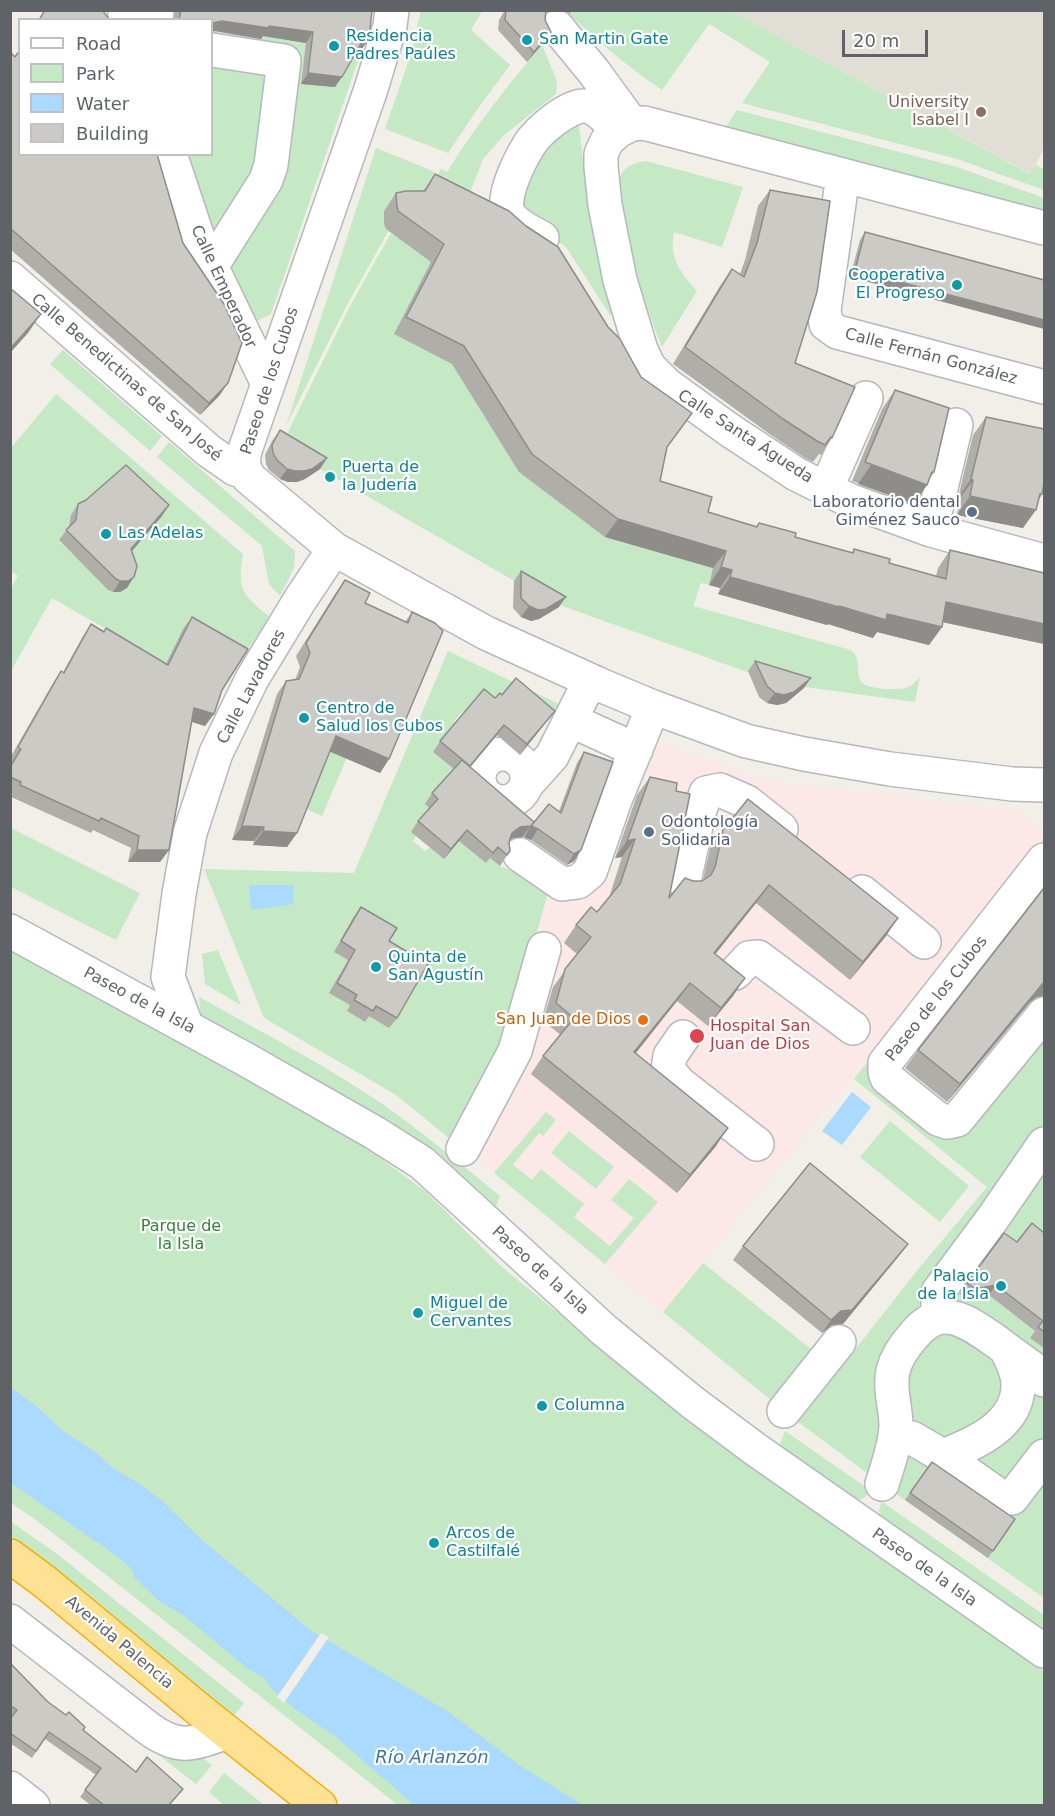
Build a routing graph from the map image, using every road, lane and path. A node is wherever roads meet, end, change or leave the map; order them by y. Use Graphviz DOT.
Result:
graph roads {
  1 [pos="392,10"];
  2 [pos="557,27"];
  3 [pos="213,50"];
  4 [pos="625,127"];
  5 [pos="171,156"];
  6 [pos="843,176"];
  7 [pos="1044,228"];
  8 [pos="564,260"];
  9 [pos="211,267"];
  10 [pos="10,278"];
  11 [pos="605,326"];
  12 [pos="641,350"];
  13 [pos="268,384"];
  14 [pos="1044,387"];
  15 [pos="866,398"];
  16 [pos="956,425"];
  17 [pos="246,472"];
  18 [pos="826,489"];
  19 [pos="931,530"];
  20 [pos="334,549"];
  21 [pos="1044,561"];
  22 [pos="590,681"];
  23 [pos="653,707"];
  24 [pos="570,720"];
  25 [pos="636,750"];
  26 [pos="526,785"];
  27 [pos="1044,785"];
  28 [pos="803,846"];
  29 [pos="520,855"];
  30 [pos="1044,860"];
  31 [pos="840,875"];
  32 [pos="684,881"];
  33 [pos="10,931"];
  34 [pos="924,942"];
  35 [pos="544,949"];
  36 [pos="735,974"];
  37 [pos="168,977"];
  38 [pos="140,1001"];
  39 [pos="1044,1014"];
  40 [pos="187,1027"];
  41 [pos="853,1028"];
  42 [pos="682,1037"];
  43 [pos="757,1144"];
  44 [pos="463,1149"];
  45 [pos="1042,1153"];
  46 [pos="938,1317"];
  47 [pos="839,1342"];
  48 [pos="1006,1349"];
  49 [pos="1044,1380"];
  50 [pos="784,1411"];
  51 [pos="895,1442"];
  52 [pos="943,1456"];
  53 [pos="1044,1456"];
  54 [pos="882,1484"];
  55 [pos="10,1556"];
  56 [pos="10,1621"];
  57 [pos="1044,1651"];
  58 [pos="227,1732"];
  59 [pos="10,1788"];
  60 [pos="33,1806"];
  61 [pos="320,1806"];
  1 -- 13 [label="street, Paseo de los Cubos"];
  2 -- 4 [label="street"];
  3 -- 9 [label="street"];
  4 -- 6 [label="street"];
  4 -- 8 [label="street"];
  4 -- 12 [label="street, Calle Santa Águeda"];
  5 -- 9 [label="street, Calle Emperador"];
  6 -- 7 [label="street"];
  6 -- 14 [label="street, Calle Fernán González"];
  9 -- 13 [label="street, Calle Emperador"];
  10 -- 17 [label="street, Calle Benedictinas de San José"];
  11 -- 12 [label="street"];
  12 -- 18 [label="street, Calle Santa Águeda"];
  13 -- 17 [label="street, Paseo de los Cubos"];
  15 -- 18 [label="street"];
  16 -- 19 [label="street"];
  17 -- 20 [label="street, Paseo de los Cubos"];
  18 -- 19 [label="street, Calle Santa Águeda"];
  19 -- 21 [label="street, Calle Santa Águeda"];
  20 -- 22 [label="street, Paseo de los Cubos"];
  20 -- 37 [label="street, Calle Lavadores"];
  22 -- 23 [label="street, Paseo de los Cubos"];
  22 -- 24 [label="street"];
  23 -- 25 [label="street"];
  23 -- 27 [label="street, Paseo de los Cubos"];
  24 -- 25 [label="street"];
  24 -- 26 [label="street"];
  25 -- 29 [label="street"];
  28 -- 32 [label="street"];
  30 -- 39 [label="street, Paseo de los Cubos"];
  31 -- 34 [label="street"];
  33 -- 38 [label="street, Paseo de la Isla"];
  35 -- 44 [label="street"];
  36 -- 41 [label="street"];
  37 -- 38 [label="street"];
  37 -- 40 [label="street, Calle Lavadores"];
  38 -- 40 [label="street, Paseo de la Isla"];
  40 -- 57 [label="street, Paseo de la Isla"];
  42 -- 43 [label="street"];
  45 -- 46 [label="street"];
  46 -- 48 [label="street"];
  46 -- 51 [label="street"];
  47 -- 50 [label="street"];
  48 -- 49 [label="street"];
  48 -- 52 [label="street"];
  51 -- 52 [label="street"];
  51 -- 54 [label="street"];
  52 -- 53 [label="street"];
  55 -- 58 [label="highway, Avenida Palencia"];
  56 -- 58 [label="street"];
  58 -- 61 [label="highway, Avenida Palencia"];
  59 -- 60 [label="street"];
}
